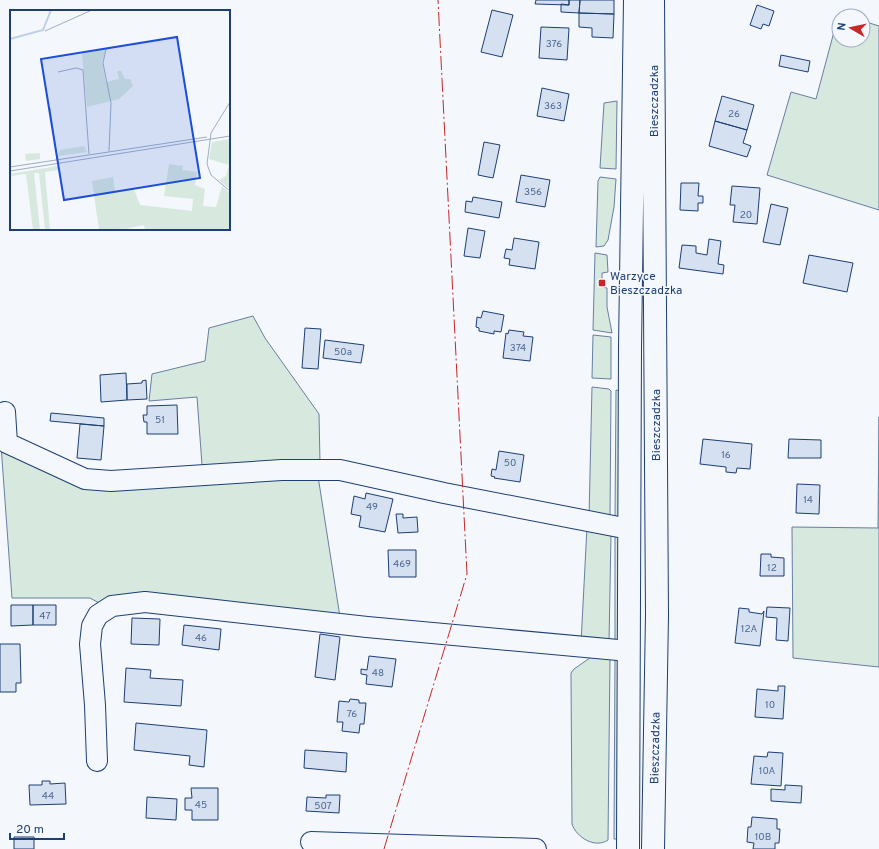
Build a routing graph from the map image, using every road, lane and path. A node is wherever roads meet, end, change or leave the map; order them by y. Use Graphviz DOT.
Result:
graph roads {
  1 [pos="635,0"];
  2 [pos="653,0"];
  3 [pos="5,412"];
  4 [pos="629,529"];
  5 [pos="629,651"];
  6 [pos="97,761"];
  7 [pos="311,842"];
  8 [pos="536,849"];
  9 [pos="628,849"];
  10 [pos="653,849"];
  1 -- 4 [label="main road, Bieszczadzka"];
  2 -- 10 [label="main road, Bieszczadzka"];
  3 -- 4 [label="lane"];
  4 -- 5 [label="main road, Bieszczadzka"];
  5 -- 6 [label="lane"];
  5 -- 9 [label="main road, Bieszczadzka"];
  7 -- 8 [label="lane"];
}
